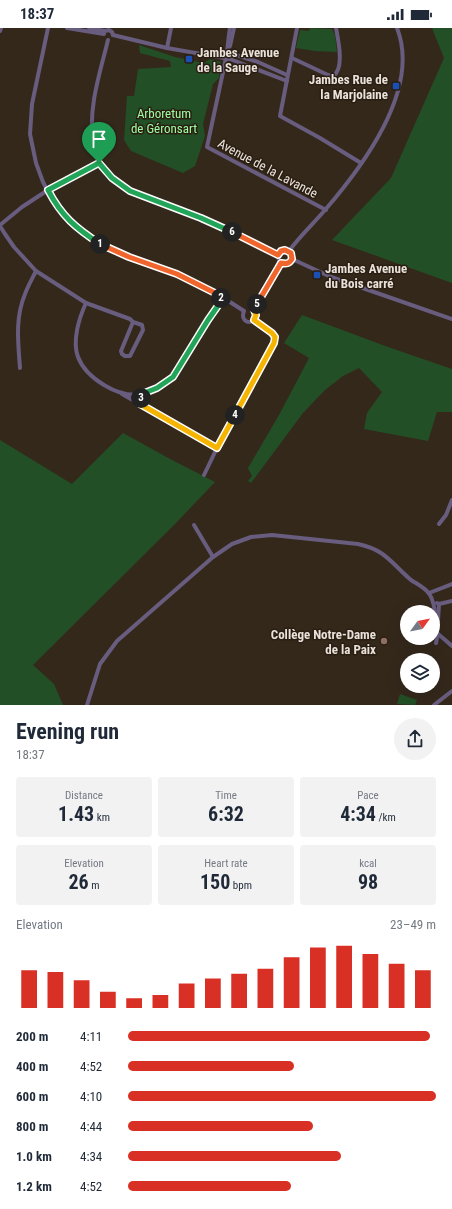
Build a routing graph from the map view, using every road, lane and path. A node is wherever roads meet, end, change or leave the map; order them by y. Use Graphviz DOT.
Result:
graph roads {
  1 [pos="1,28"];
  2 [pos="48,28"];
  3 [pos="67,28"];
  4 [pos="89,28"];
  5 [pos="171,28"];
  6 [pos="230,28"];
  7 [pos="234,28"];
  8 [pos="297,28"];
  9 [pos="336,28"];
  10 [pos="397,28"];
  11 [pos="111,29"];
  12 [pos="0,32"];
  13 [pos="104,33"];
  14 [pos="113,35"];
  15 [pos="108,40"];
  16 [pos="167,48"];
  17 [pos="228,48"];
  18 [pos="292,58"];
  19 [pos="228,59"];
  20 [pos="287,75"];
  21 [pos="287,81"];
  22 [pos="99,163"];
  23 [pos="361,163"];
  24 [pos="48,190"];
  25 [pos="326,210"];
  26 [pos="0,225"];
  27 [pos="289,251"];
  28 [pos="278,255"];
  29 [pos="292,259"];
  30 [pos="281,263"];
  31 [pos="36,271"];
  32 [pos="222,300"];
  33 [pos="86,303"];
  34 [pos="254,310"];
  35 [pos="244,311"];
  36 [pos="452,319"];
  37 [pos="254,320"];
  38 [pos="133,322"];
  39 [pos="20,368"];
  40 [pos="121,394"];
  41 [pos="142,394"];
  42 [pos="140,404"];
  43 [pos="217,448"];
  44 [pos="204,476"];
  45 [pos="452,500"];
  46 [pos="439,524"];
  47 [pos="194,525"];
  48 [pos="212,557"];
  49 [pos="452,584"];
  50 [pos="429,593"];
  51 [pos="433,601"];
  52 [pos="452,601"];
  53 [pos="439,604"];
  54 [pos="434,605"];
  55 [pos="442,637"];
  56 [pos="452,637"];
  57 [pos="447,642"];
  58 [pos="452,646"];
  59 [pos="452,691"];
  60 [pos="87,705"];
  61 [pos="434,705"];
  1 -- 12 [label="street"];
  2 -- 24 [label="street"];
  3 -- 13 [label="street"];
  4 -- 13 [label="street"];
  5 -- 16 [label="street"];
  6 -- 17 [label="street, Avenue de la Lavande"];
  7 -- 17 [label="street, Avenue de la Lavande"];
  8 -- 18 [label="street"];
  9 -- 18 [label="street"];
  10 -- 23 [label="street"];
  11 -- 13 [label="street"];
  11 -- 14 [label="street"];
  13 -- 15 [label="street"];
  14 -- 15 [label="street"];
  14 -- 16 [label="street"];
  15 -- 22 [label="street"];
  16 -- 19 [label="street"];
  17 -- 19 [label="street, Avenue de la Lavande"];
  18 -- 20 [label="street"];
  19 -- 20 [label="street"];
  19 -- 21 [label="street"];
  19 -- 25 [label="street, Avenue de la Lavande"];
  20 -- 21 [label="street"];
  21 -- 23 [label="street"];
  22 -- 24 [label="street"];
  22 -- 28 [label="street"];
  23 -- 25 [label="street"];
  24 -- 26 [label="street"];
  24 -- 32 [label="street"];
  25 -- 27 [label="street"];
  26 -- 31 [label="street"];
  27 -- 28 [label="street"];
  27 -- 29 [label="street"];
  28 -- 30 [label="street"];
  29 -- 30 [label="street"];
  29 -- 36 [label="street"];
  30 -- 34 [label="street"];
  31 -- 33 [label="street"];
  31 -- 39 [label="street"];
  32 -- 35 [label="street"];
  32 -- 41 [label="street"];
  33 -- 38 [label="street"];
  33 -- 40 [label="street"];
  34 -- 35 [label="street"];
  34 -- 37 [label="street"];
  35 -- 37 [label="street"];
  37 -- 43 [label="street"];
  38 -- 38 [label="street"];
  40 -- 41 [label="street"];
  40 -- 42 [label="street"];
  41 -- 42 [label="street"];
  42 -- 43 [label="street"];
  43 -- 44 [label="street"];
  45 -- 46 [label="street"];
  47 -- 48 [label="street"];
  48 -- 50 [label="street"];
  48 -- 60 [label="street"];
  49 -- 50 [label="street"];
  50 -- 51 [label="street"];
  51 -- 53 [label="street"];
  51 -- 54 [label="street"];
  52 -- 53 [label="street"];
  53 -- 55 [label="street"];
  55 -- 57 [label="street"];
  56 -- 57 [label="street"];
  57 -- 58 [label="street"];
  59 -- 61 [label="street"];
}
